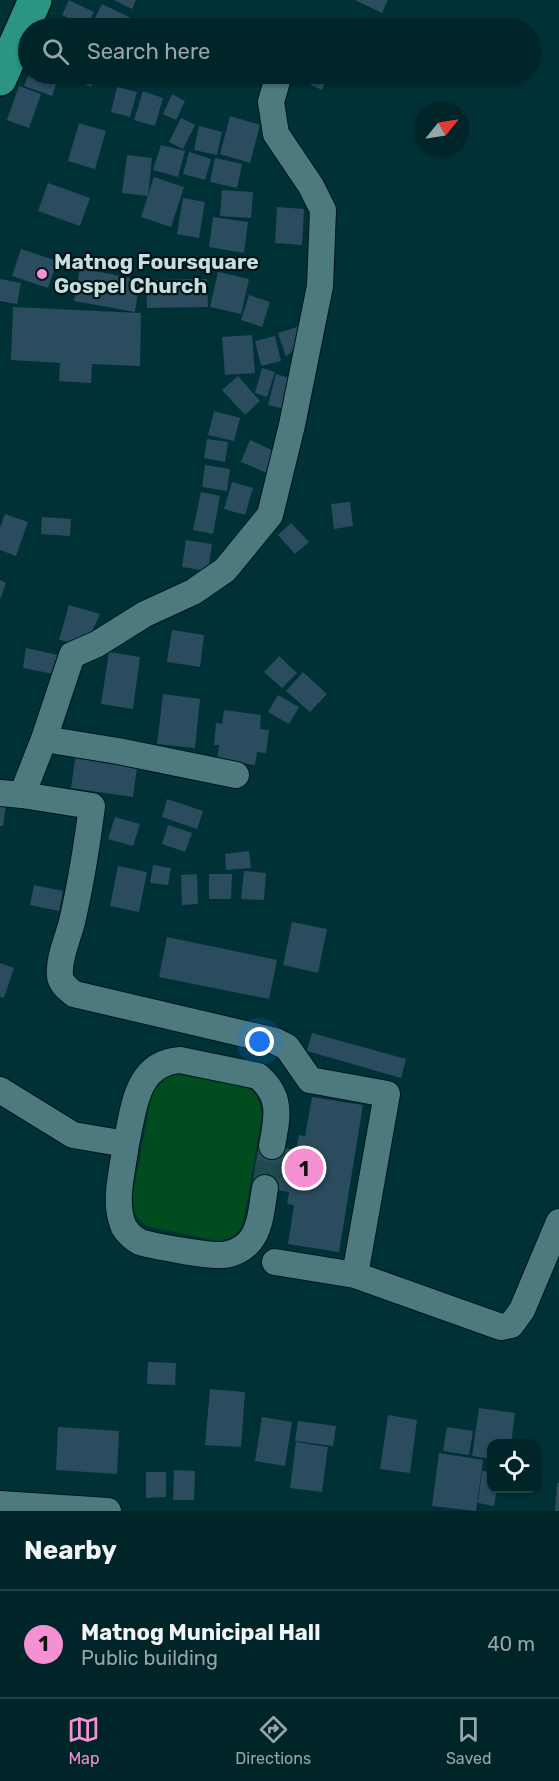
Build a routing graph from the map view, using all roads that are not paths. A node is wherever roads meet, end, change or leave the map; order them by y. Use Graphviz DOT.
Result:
graph roads {
  1 [pos="35,0"];
  2 [pos="27,18"];
  3 [pos="18,38"];
  4 [pos="0,79"];
  5 [pos="276,84"];
  6 [pos="44,739"];
  7 [pos="236,775"];
  8 [pos="11,794"];
  9 [pos="0,1090"];
  10 [pos="126,1144"];
  11 [pos="272,1146"];
  12 [pos="265,1188"];
  13 [pos="559,1222"];
  14 [pos="275,1262"];
  15 [pos="550,1269"];
  16 [pos="356,1275"];
  17 [pos="0,1504"];
  18 [pos="108,1511"];
  1 -- 2 [label="highway"];
  3 -- 4 [label="highway"];
  5 -- 6 [label="street"];
  6 -- 7 [label="street"];
  6 -- 8 [label="street"];
  8 -- 16 [label="street"];
  9 -- 10 [label="street"];
  10 -- 11 [label="street"];
  10 -- 12 [label="street"];
  13 -- 15 [label="street"];
  14 -- 16 [label="street"];
  15 -- 16 [label="street"];
  17 -- 18 [label="street"];
}
